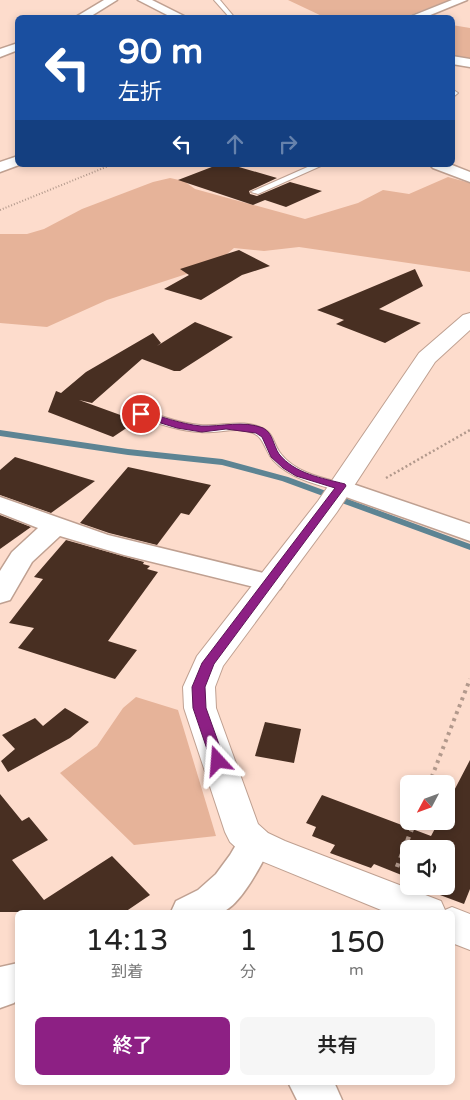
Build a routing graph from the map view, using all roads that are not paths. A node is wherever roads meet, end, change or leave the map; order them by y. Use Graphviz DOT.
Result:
graph roads {
  1 [pos="112,0"];
  2 [pos="143,0"];
  3 [pos="218,0"];
  4 [pos="462,0"];
  5 [pos="84,15"];
  6 [pos="176,15"];
  7 [pos="230,15"];
  8 [pos="420,15"];
  9 [pos="15,47"];
  10 [pos="0,53"];
  11 [pos="455,60"];
  12 [pos="470,63"];
  13 [pos="15,161"];
  14 [pos="0,167"];
  15 [pos="314,167"];
  16 [pos="443,167"];
  17 [pos="470,177"];
  18 [pos="255,192"];
  19 [pos="470,319"];
  20 [pos="141,414"];
  21 [pos="341,495"];
  22 [pos="0,504"];
  23 [pos="56,526"];
  24 [pos="470,533"];
  25 [pos="270,583"];
  26 [pos="0,594"];
  27 [pos="255,843"];
  28 [pos="196,910"];
  29 [pos="422,910"];
  30 [pos="455,926"];
  31 [pos="470,933"];
  32 [pos="311,1085"];
  33 [pos="321,1100"];
  1 -- 5 [label="street"];
  2 -- 6 [label="street"];
  3 -- 7 [label="lane"];
  4 -- 8 [label="street"];
  9 -- 10 [label="street"];
  11 -- 12 [label="street"];
  13 -- 14 [label="street"];
  15 -- 18 [label="lane"];
  16 -- 17 [label="street"];
  19 -- 21 [label="street"];
  20 -- 21 [label="lane"];
  21 -- 24 [label="street"];
  21 -- 25 [label="street"];
  22 -- 23 [label="street"];
  23 -- 25 [label="street"];
  23 -- 26 [label="street"];
  25 -- 27 [label="street"];
  27 -- 28 [label="street"];
  27 -- 29 [label="street"];
  30 -- 31 [label="street"];
  32 -- 33 [label="street"];
}
